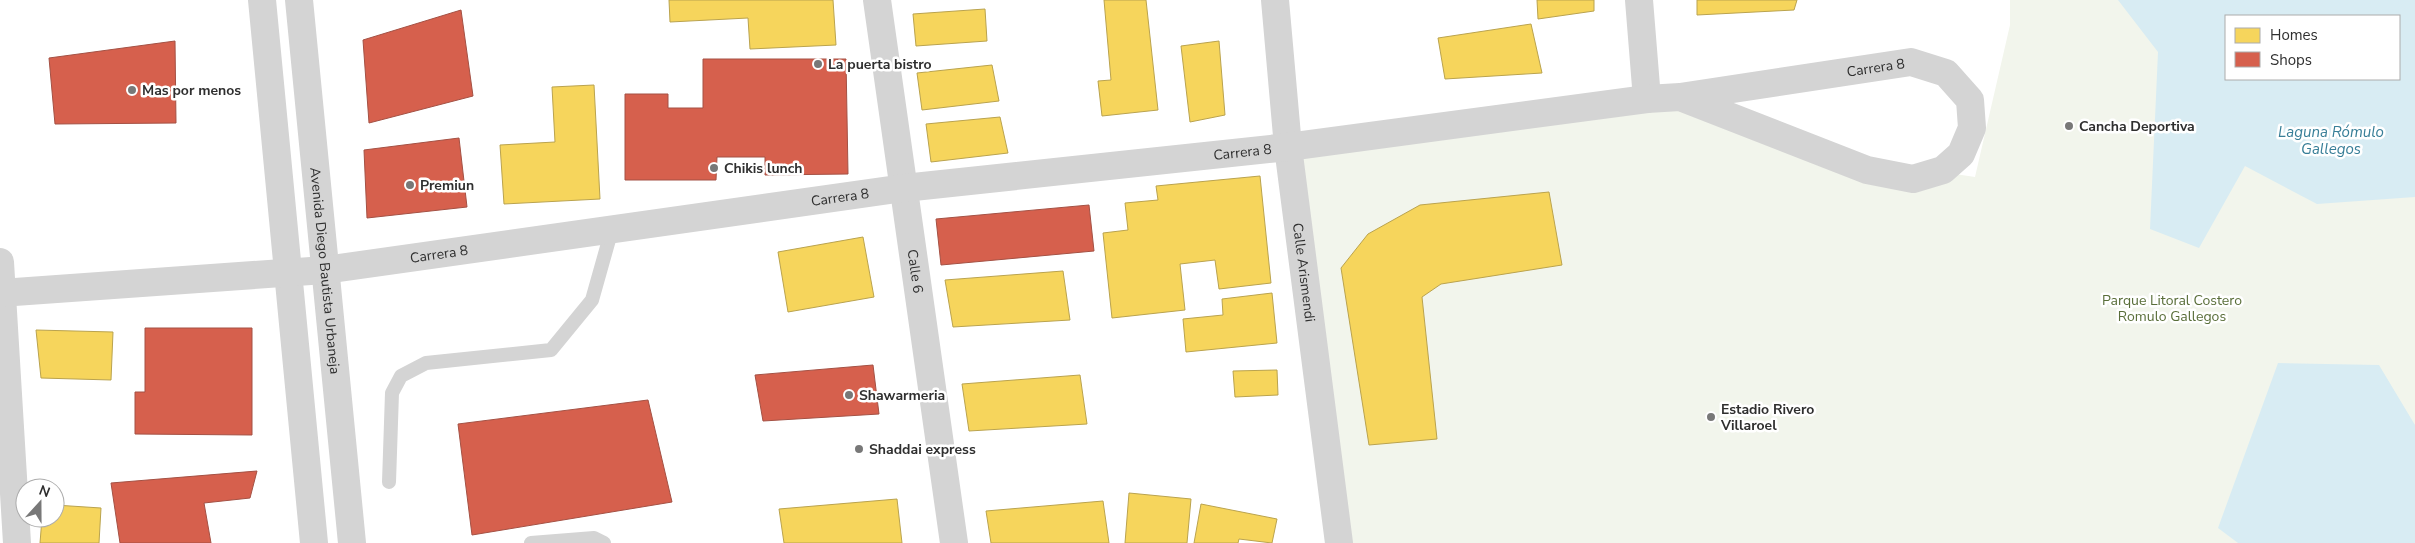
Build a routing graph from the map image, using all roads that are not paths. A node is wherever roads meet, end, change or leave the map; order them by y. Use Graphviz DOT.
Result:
graph roads {
  1 [pos="262,0"];
  2 [pos="299,0"];
  3 [pos="877,0"];
  4 [pos="1275,0"];
  5 [pos="1638,0"];
  6 [pos="1680,97"];
  7 [pos="1648,99"];
  8 [pos="1288,147"];
  9 [pos="904,188"];
  10 [pos="612,230"];
  11 [pos="0,262"];
  12 [pos="325,270"];
  13 [pos="289,273"];
  14 [pos="1,293"];
  15 [pos="389,482"];
  16 [pos="17,543"];
  17 [pos="314,543"];
  18 [pos="352,543"];
  19 [pos="531,543"];
  20 [pos="604,543"];
  21 [pos="954,543"];
  22 [pos="1339,543"];
  1 -- 13 [label="street"];
  2 -- 12 [label="street, Avenida Diego Bautista Urbaneja"];
  3 -- 9 [label="street, Calle 6"];
  4 -- 8 [label="street, Calle Arismendi"];
  5 -- 7 [label="street"];
  6 -- 6 [label="street, Carrera 8"];
  6 -- 7 [label="street, Carrera 8"];
  7 -- 8 [label="street, Carrera 8"];
  8 -- 9 [label="street, Carrera 8"];
  8 -- 22 [label="street, Calle Arismendi"];
  9 -- 10 [label="street, Carrera 8"];
  9 -- 21 [label="street, Calle 6"];
  10 -- 12 [label="street, Carrera 8"];
  10 -- 15 [label="lane"];
  11 -- 14 [label="street"];
  12 -- 13 [label="street, Carrera 8"];
  12 -- 18 [label="street, Avenida Diego Bautista Urbaneja"];
  13 -- 14 [label="street, Carrera 8"];
  13 -- 17 [label="street"];
  14 -- 16 [label="street"];
  19 -- 20 [label="lane"];
}
